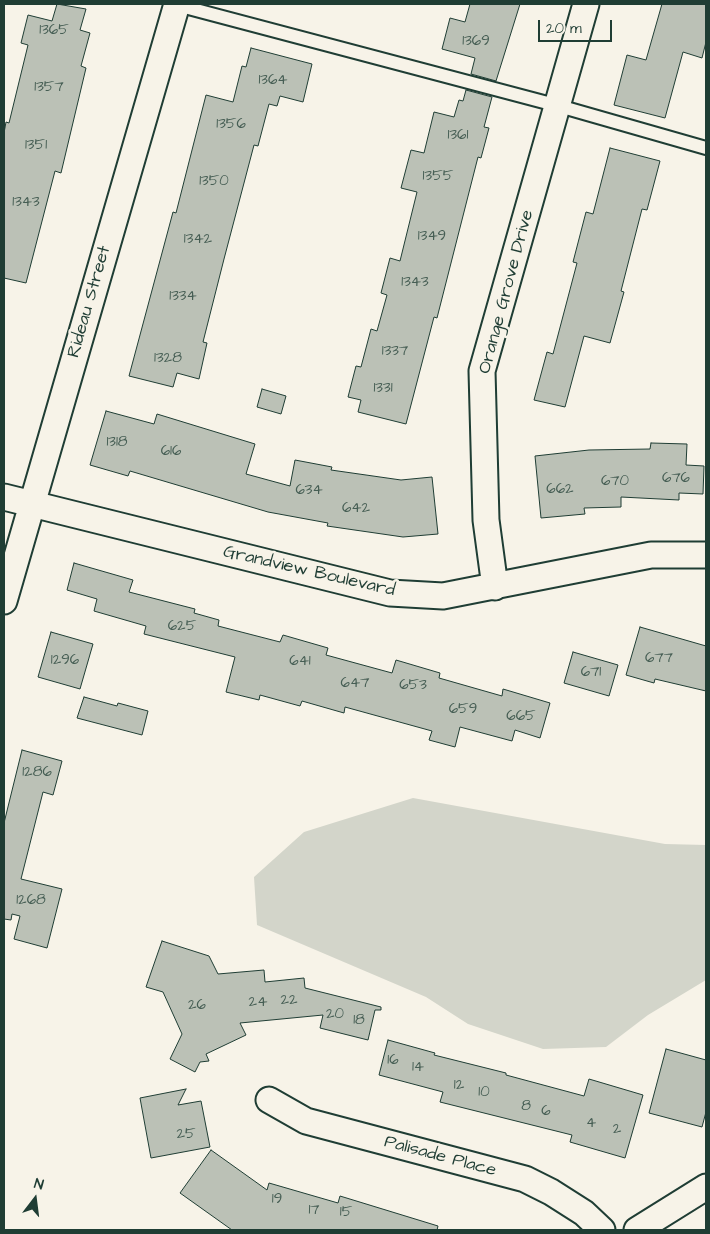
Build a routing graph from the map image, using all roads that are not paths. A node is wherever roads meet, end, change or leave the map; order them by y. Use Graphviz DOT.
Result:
graph roads {
  1 [pos="177,4"];
  2 [pos="586,4"];
  3 [pos="559,106"];
  4 [pos="706,148"];
  5 [pos="4,497"];
  6 [pos="31,505"];
  7 [pos="706,555"];
  8 [pos="495,587"];
  9 [pos="4,601"];
  10 [pos="269,1100"];
  11 [pos="706,1186"];
  12 [pos="602,1230"];
  13 [pos="637,1230"];
  1 -- 3 [label="lane"];
  1 -- 6 [label="street, Rideau Street"];
  2 -- 3 [label="street, Orange Grove Drive"];
  3 -- 4 [label="lane"];
  3 -- 8 [label="street, Orange Grove Drive"];
  5 -- 6 [label="street, Grandview Boulevard"];
  6 -- 8 [label="street, Grandview Boulevard"];
  6 -- 9 [label="street, Rideau Street"];
  7 -- 8 [label="street, Grandview Boulevard"];
  10 -- 12 [label="street, Palisade Place"];
  11 -- 13 [label="street"];
}
